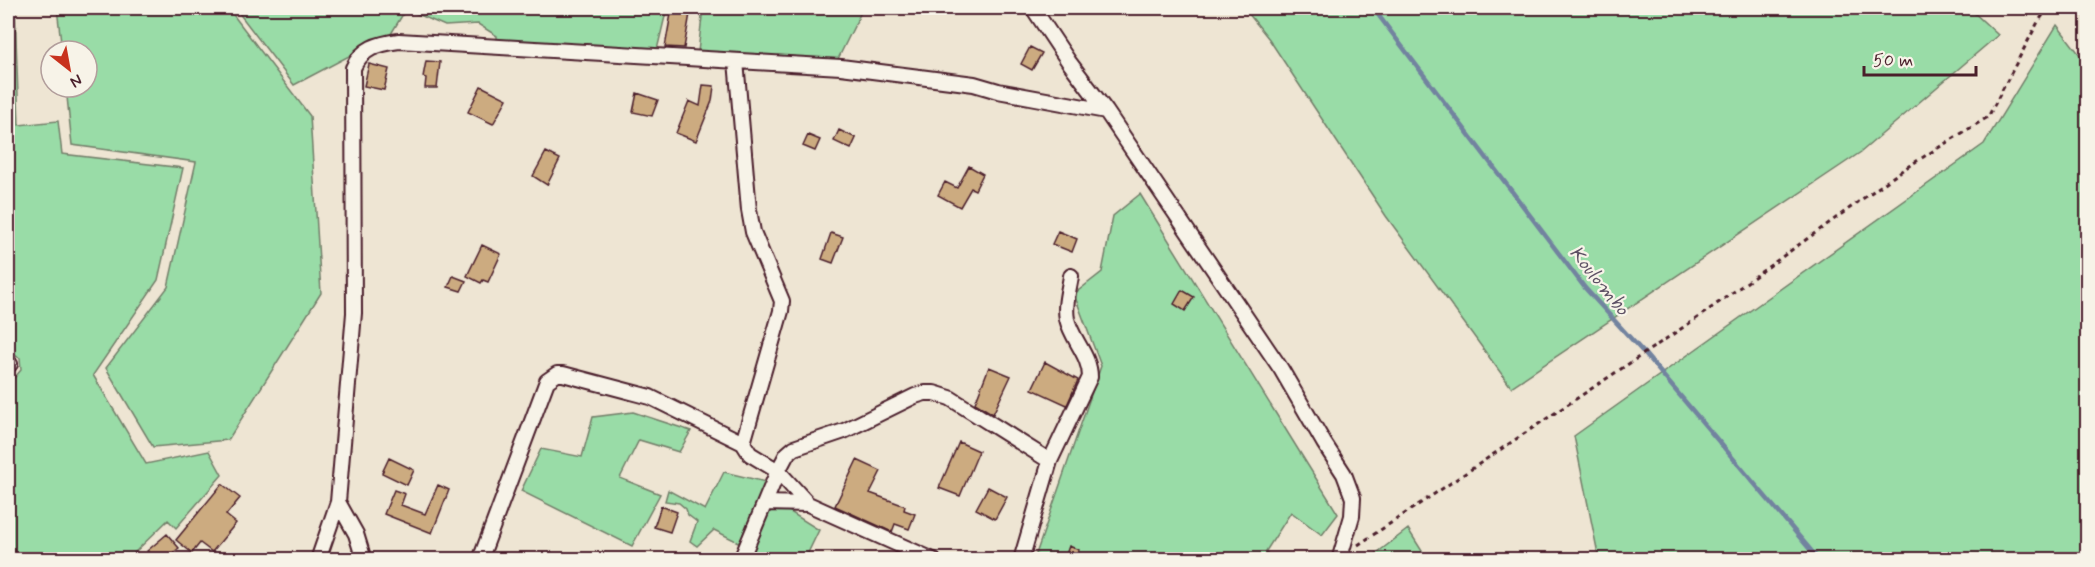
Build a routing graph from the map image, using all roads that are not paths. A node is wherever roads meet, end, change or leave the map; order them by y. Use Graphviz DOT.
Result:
graph roads {
  1 [pos="1033,8"];
  2 [pos="736,61"];
  3 [pos="1106,111"];
  4 [pos="1071,276"];
  5 [pos="743,443"];
  6 [pos="1050,461"];
  7 [pos="778,471"];
  8 [pos="338,502"];
  9 [pos="765,503"];
  10 [pos="808,504"];
  11 [pos="1338,558"];
  12 [pos="318,560"];
  13 [pos="364,560"];
  14 [pos="480,560"];
  15 [pos="741,560"];
  16 [pos="933,560"];
  17 [pos="1021,560"];
  1 -- 3 [label="street"];
  2 -- 3 [label="street"];
  2 -- 5 [label="street"];
  2 -- 8 [label="street"];
  3 -- 11 [label="street"];
  4 -- 6 [label="street"];
  5 -- 7 [label="street"];
  5 -- 14 [label="street"];
  6 -- 7 [label="street"];
  6 -- 17 [label="street"];
  7 -- 9 [label="street"];
  7 -- 10 [label="street"];
  8 -- 12 [label="street"];
  8 -- 13 [label="street"];
  9 -- 10 [label="street"];
  9 -- 15 [label="street"];
  10 -- 16 [label="street"];
}
